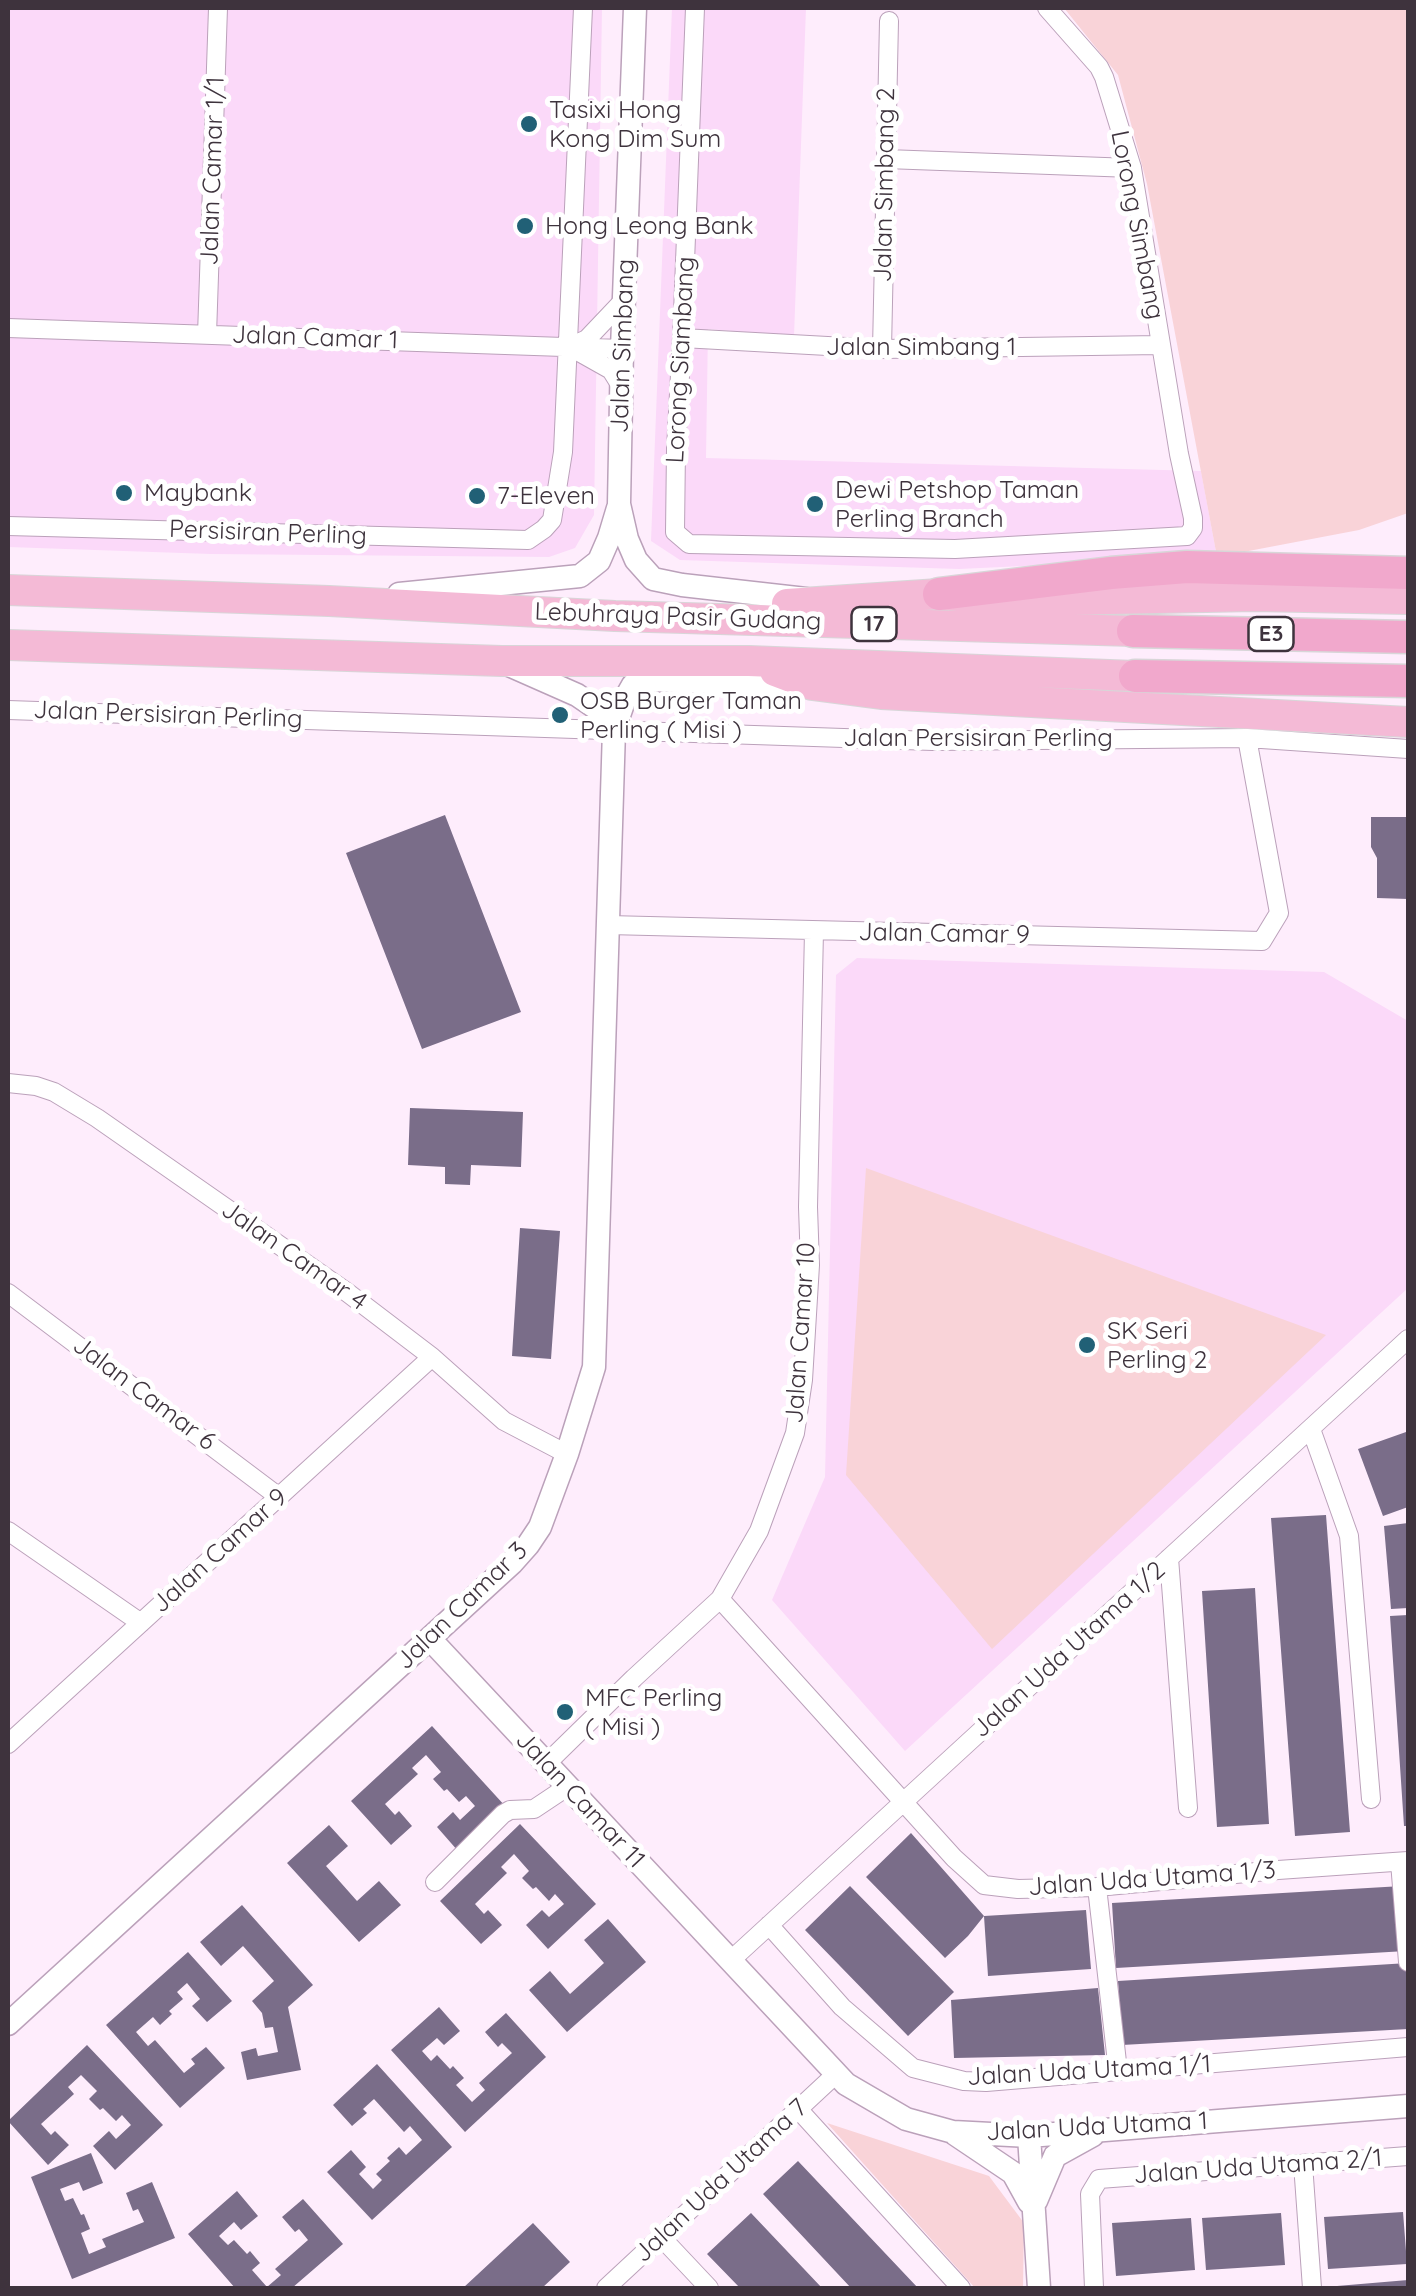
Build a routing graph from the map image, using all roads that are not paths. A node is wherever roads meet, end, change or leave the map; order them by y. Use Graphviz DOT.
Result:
graph roads {
  1 [pos="218,8"];
  2 [pos="584,8"];
  3 [pos="636,8"];
  4 [pos="695,8"];
  5 [pos="1047,8"];
  6 [pos="888,21"];
  7 [pos="886,159"];
  8 [pos="1132,168"];
  9 [pos="624,300"];
  10 [pos="8,328"];
  11 [pos="208,335"];
  12 [pos="682,338"];
  13 [pos="1160,345"];
  14 [pos="569,347"];
  15 [pos="622,349"];
  16 [pos="882,349"];
  17 [pos="621,386"];
  18 [pos="620,504"];
  19 [pos="8,526"];
  20 [pos="1408,574"];
  21 [pos="8,590"];
  22 [pos="939,594"];
  23 [pos="1408,600"];
  24 [pos="329,601"];
  25 [pos="824,602"];
  26 [pos="615,616"];
  27 [pos="1133,631"];
  28 [pos="1408,637"];
  29 [pos="8,645"];
  30 [pos="749,661"];
  31 [pos="502,662"];
  32 [pos="1135,676"];
  33 [pos="1408,682"];
  34 [pos="812,685"];
  35 [pos="8,710"];
  36 [pos="1408,722"];
  37 [pos="614,730"];
  38 [pos="1247,738"];
  39 [pos="1408,749"];
  40 [pos="608,925"];
  41 [pos="814,931"];
  42 [pos="8,1084"];
  43 [pos="8,1293"];
  44 [pos="1408,1339"];
  45 [pos="432,1357"];
  46 [pos="1310,1429"];
  47 [pos="568,1454"];
  48 [pos="278,1497"];
  49 [pos="8,1531"];
  50 [pos="1170,1558"];
  51 [pos="720,1600"];
  52 [pos="141,1623"];
  53 [pos="430,1639"];
  54 [pos="8,1744"];
  55 [pos="546,1764"];
  56 [pos="568,1787"];
  57 [pos="1371,1799"];
  58 [pos="904,1802"];
  59 [pos="1188,1808"];
  60 [pos="1404,1861"];
  61 [pos="435,1882"];
  62 [pos="1097,1887"];
  63 [pos="768,1925"];
  64 [pos="730,1961"];
  65 [pos="1408,1962"];
  66 [pos="8,2024"];
  67 [pos="1408,2047"];
  68 [pos="1118,2071"];
  69 [pos="836,2074"];
  70 [pos="1408,2106"];
  71 [pos="798,2109"];
  72 [pos="1101,2131"];
  73 [pos="952,2132"];
  74 [pos="1028,2136"];
  75 [pos="1408,2156"];
  76 [pos="1304,2164"];
  77 [pos="1034,2210"];
  78 [pos="661,2237"];
  79 [pos="606,2288"];
  80 [pos="709,2288"];
  81 [pos="961,2288"];
  82 [pos="1039,2288"];
  83 [pos="1094,2288"];
  84 [pos="1312,2288"];
  1 -- 11 [label="street, Jalan Camar 1/1"];
  2 -- 14 [label="street"];
  3 -- 9 [label="street, Jalan Simbang"];
  4 -- 12 [label="street, Lorong Siambang"];
  5 -- 8 [label="street, Lorong Simbang"];
  6 -- 7 [label="street, Jalan Simbang 2"];
  7 -- 8 [label="street"];
  7 -- 16 [label="street, Jalan Simbang 2"];
  8 -- 13 [label="street, Lorong Simbang"];
  9 -- 14 [label="street"];
  9 -- 15 [label="street, Jalan Simbang"];
  10 -- 11 [label="street, Jalan Camar 1"];
  11 -- 14 [label="street, Jalan Camar 1"];
  12 -- 13 [label="street, Lorong Siambang"];
  12 -- 16 [label="street, Jalan Simbang 1"];
  13 -- 16 [label="street, Jalan Simbang 1"];
  14 -- 15 [label="street, Jalan Camar 1"];
  14 -- 17 [label="street"];
  14 -- 19 [label="street, Persisiran Perling"];
  15 -- 17 [label="street, Jalan Simbang"];
  17 -- 18 [label="street, Jalan Simbang"];
  18 -- 24 [label="street"];
  18 -- 25 [label="street"];
  20 -- 22 [label="highway"];
  21 -- 24 [label="highway, Lebuhraya Pasir Gudang / 17"];
  22 -- 23 [label="highway"];
  22 -- 25 [label="highway"];
  24 -- 26 [label="highway, Lebuhraya Pasir Gudang / 17"];
  25 -- 26 [label="highway"];
  26 -- 27 [label="highway, Lebuhraya Pasir Gudang / 17"];
  27 -- 28 [label="highway, Lebuhraya Pasir Gudang / E3"];
  29 -- 31 [label="highway, Lebuhraya Pasir Gudang / 17"];
  30 -- 31 [label="highway, Lebuhraya Pasir Gudang / 17"];
  30 -- 32 [label="highway, Lebuhraya Pasir Gudang / 17"];
  30 -- 34 [label="highway"];
  31 -- 37 [label="street"];
  32 -- 33 [label="highway, Lebuhraya Pasir Gudang / E3"];
  34 -- 36 [label="highway"];
  34 -- 37 [label="street"];
  35 -- 37 [label="street, Jalan Persisiran Perling"];
  37 -- 38 [label="street, Jalan Persisiran Perling"];
  37 -- 40 [label="street, Jalan Camar 3"];
  38 -- 39 [label="street, Jalan Persisiran Perling"];
  38 -- 41 [label="street, Jalan Camar 9"];
  40 -- 41 [label="street, Jalan Camar 9"];
  40 -- 47 [label="street, Jalan Camar 3"];
  41 -- 51 [label="street, Jalan Camar 10"];
  42 -- 45 [label="street, Jalan Camar 4"];
  43 -- 48 [label="street, Jalan Camar 6"];
  44 -- 46 [label="street, Jalan Uda Utama 1/2"];
  45 -- 47 [label="street, Jalan Camar 4"];
  45 -- 48 [label="street, Jalan Camar 9"];
  46 -- 50 [label="street, Jalan Uda Utama 1/2"];
  46 -- 57 [label="street"];
  47 -- 53 [label="street, Jalan Camar 3"];
  48 -- 52 [label="street, Jalan Camar 9"];
  49 -- 52 [label="street"];
  50 -- 58 [label="street, Jalan Uda Utama 1/2"];
  50 -- 59 [label="street"];
  51 -- 55 [label="street, Jalan Camar 10"];
  51 -- 58 [label="street, Jalan Uda Utama 1/3"];
  52 -- 54 [label="street, Jalan Camar 9"];
  53 -- 55 [label="street, Jalan Camar 11"];
  53 -- 66 [label="street, Jalan Camar 3"];
  55 -- 56 [label="street, Jalan Camar 11"];
  56 -- 61 [label="street"];
  56 -- 64 [label="street, Jalan Camar 11"];
  58 -- 62 [label="street, Jalan Uda Utama 1/3"];
  58 -- 63 [label="street, Jalan Uda Utama 1/2"];
  60 -- 62 [label="street, Jalan Uda Utama 1/3"];
  60 -- 65 [label="street"];
  62 -- 68 [label="street"];
  63 -- 64 [label="street, Jalan Uda Utama 1/2"];
  63 -- 68 [label="street, Jalan Uda Utama 1/1"];
  64 -- 69 [label="street, Jalan Uda Utama 1"];
  67 -- 68 [label="street, Jalan Uda Utama 1/1"];
  69 -- 71 [label="street, Jalan Uda Utama 7"];
  69 -- 73 [label="street, Jalan Uda Utama 1"];
  70 -- 72 [label="street, Jalan Uda Utama 1"];
  71 -- 78 [label="street, Jalan Uda Utama 7"];
  71 -- 81 [label="street"];
  72 -- 74 [label="street, Jalan Uda Utama 1"];
  72 -- 77 [label="street"];
  73 -- 74 [label="street, Jalan Uda Utama 1"];
  73 -- 77 [label="street"];
  74 -- 77 [label="street"];
  75 -- 76 [label="street, Jalan Uda Utama 2/1"];
  76 -- 83 [label="street, Jalan Uda Utama 2/1"];
  76 -- 84 [label="street"];
  77 -- 82 [label="street"];
  78 -- 79 [label="street, Jalan Uda Utama 7"];
  78 -- 80 [label="street"];
}
